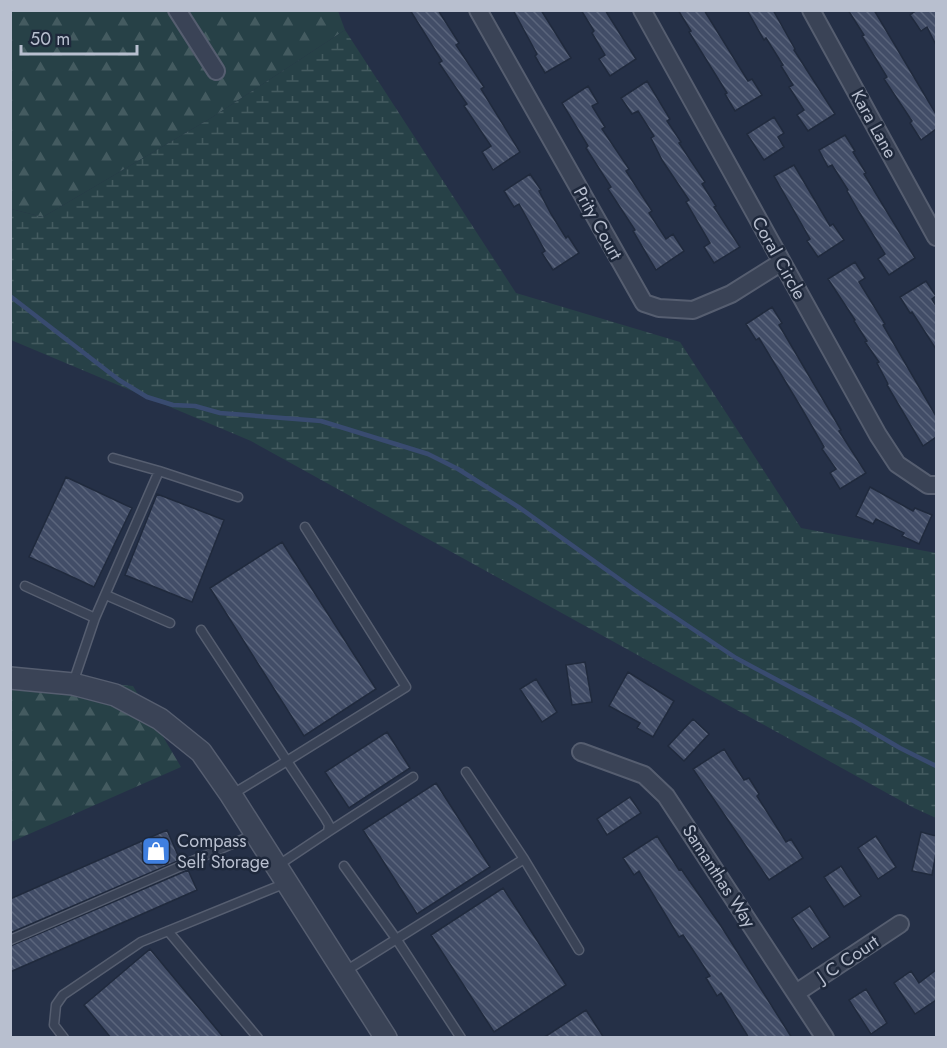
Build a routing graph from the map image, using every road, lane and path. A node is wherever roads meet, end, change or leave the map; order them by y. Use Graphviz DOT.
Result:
graph roads {
  1 [pos="177,10"];
  2 [pos="478,10"];
  3 [pos="642,10"];
  4 [pos="812,10"];
  5 [pos="216,71"];
  6 [pos="936,237"];
  7 [pos="782,262"];
  8 [pos="113,458"];
  9 [pos="159,471"];
  10 [pos="936,485"];
  11 [pos="238,497"];
  12 [pos="305,527"];
  13 [pos="25,586"];
  14 [pos="106,595"];
  15 [pos="96,618"];
  16 [pos="170,623"];
  17 [pos="201,630"];
  18 [pos="10,678"];
  19 [pos="73,684"];
  20 [pos="581,752"];
  21 [pos="287,761"];
  22 [pos="466,772"];
  23 [pos="413,777"];
  24 [pos="231,795"];
  25 [pos="328,832"];
  26 [pos="256,834"];
  27 [pos="524,859"];
  28 [pos="344,866"];
  29 [pos="282,874"];
  30 [pos="900,924"];
  31 [pos="168,931"];
  32 [pos="10,940"];
  33 [pos="397,940"];
  34 [pos="579,950"];
  35 [pos="344,973"];
  36 [pos="796,993"];
  37 [pos="64,1038"];
  38 [pos="258,1038"];
  39 [pos="386,1038"];
  40 [pos="461,1038"];
  41 [pos="825,1038"];
  1 -- 5 [label="street"];
  2 -- 7 [label="street, Prity Court"];
  3 -- 7 [label="street, Coral Circle"];
  4 -- 6 [label="street, Kara Lane"];
  7 -- 10 [label="street, Coral Circle"];
  8 -- 9 [label="lane"];
  9 -- 11 [label="lane"];
  9 -- 14 [label="lane"];
  12 -- 21 [label="lane"];
  13 -- 15 [label="lane"];
  14 -- 15 [label="lane"];
  14 -- 16 [label="lane"];
  15 -- 19 [label="lane"];
  17 -- 21 [label="lane"];
  18 -- 19 [label="street"];
  19 -- 24 [label="street"];
  20 -- 36 [label="street, Samanthas Way"];
  21 -- 24 [label="lane"];
  21 -- 25 [label="lane"];
  22 -- 27 [label="lane"];
  23 -- 25 [label="lane"];
  24 -- 26 [label="street"];
  25 -- 29 [label="lane"];
  26 -- 29 [label="street"];
  26 -- 32 [label="lane"];
  27 -- 33 [label="lane"];
  27 -- 34 [label="lane"];
  28 -- 33 [label="lane"];
  29 -- 31 [label="lane"];
  29 -- 35 [label="street"];
  30 -- 36 [label="street, J C Court"];
  31 -- 37 [label="lane"];
  31 -- 38 [label="lane"];
  33 -- 35 [label="lane"];
  33 -- 40 [label="lane"];
  35 -- 39 [label="street"];
  36 -- 41 [label="street, Samanthas Way"];
}
